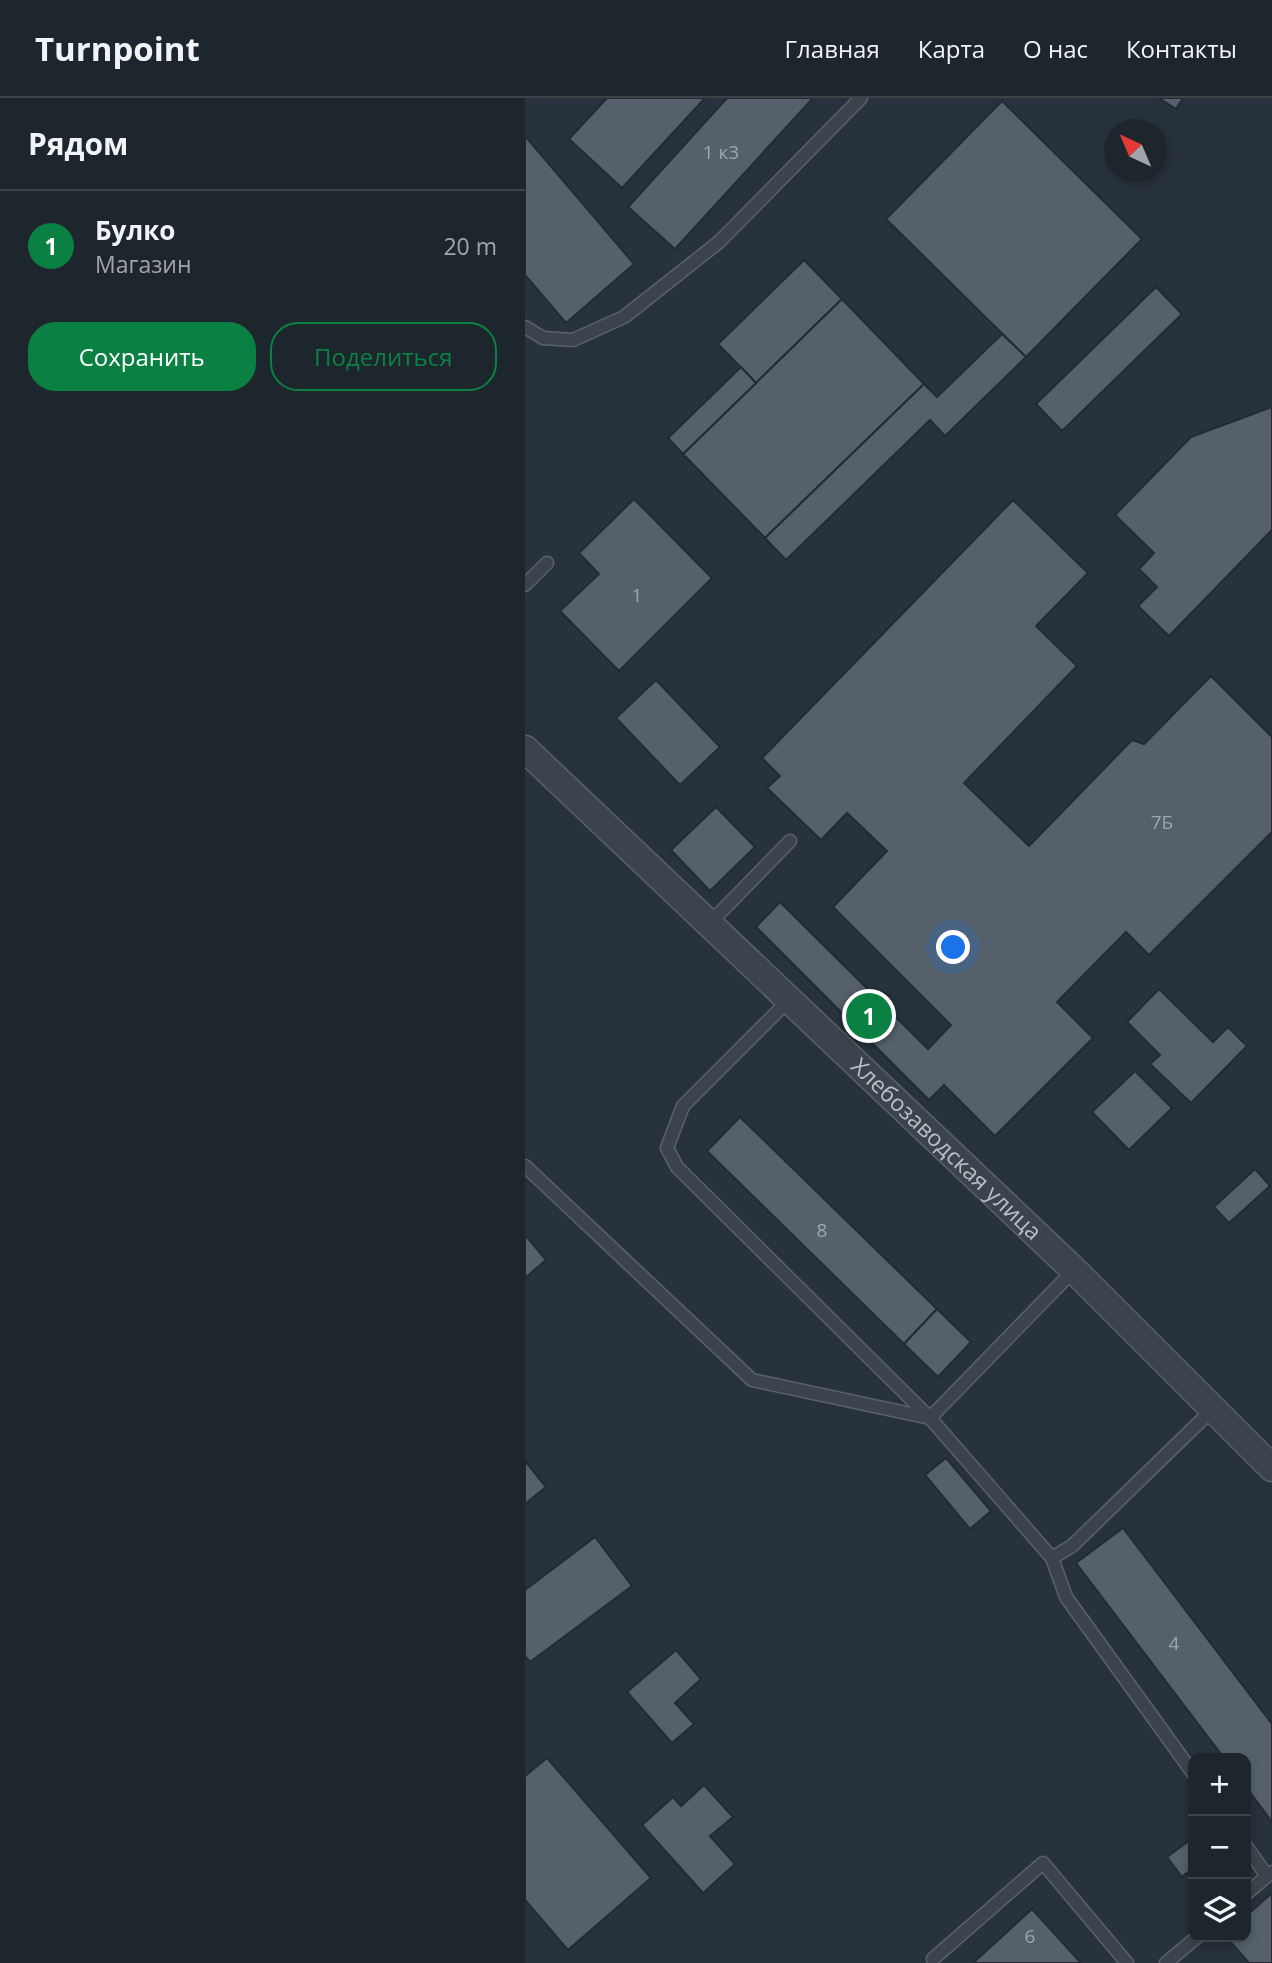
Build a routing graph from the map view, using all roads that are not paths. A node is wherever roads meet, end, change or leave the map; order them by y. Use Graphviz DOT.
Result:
graph roads {
  1 [pos="861,98"];
  2 [pos="525,327"];
  3 [pos="547,563"];
  4 [pos="525,585"];
  5 [pos="525,751"];
  6 [pos="790,841"];
  7 [pos="709,924"];
  8 [pos="789,1000"];
  9 [pos="525,1166"];
  10 [pos="1074,1270"];
  11 [pos="1213,1409"];
  12 [pos="930,1418"];
  13 [pos="1272,1468"];
  14 [pos="1052,1558"];
  15 [pos="1188,1766"];
  16 [pos="1251,1852"];
  17 [pos="1270,1874"];
  18 [pos="1251,1891"];
  19 [pos="1191,1942"];
  20 [pos="933,1959"];
  21 [pos="1127,1963"];
  22 [pos="1166,1963"];
  1 -- 2 [label="lane"];
  3 -- 4 [label="lane"];
  5 -- 7 [label="street, Хлебозаводская улица"];
  6 -- 7 [label="lane"];
  7 -- 8 [label="street, Хлебозаводская улица"];
  8 -- 10 [label="street, Хлебозаводская улица"];
  8 -- 12 [label="lane"];
  9 -- 12 [label="lane"];
  10 -- 11 [label="street, Хлебозаводская улица"];
  10 -- 12 [label="lane"];
  11 -- 13 [label="street, Хлебозаводская улица"];
  11 -- 14 [label="lane"];
  12 -- 14 [label="lane"];
  14 -- 15 [label="lane"];
  16 -- 17 [label="lane"];
  17 -- 18 [label="lane"];
  19 -- 22 [label="lane"];
  20 -- 21 [label="lane"];
}
